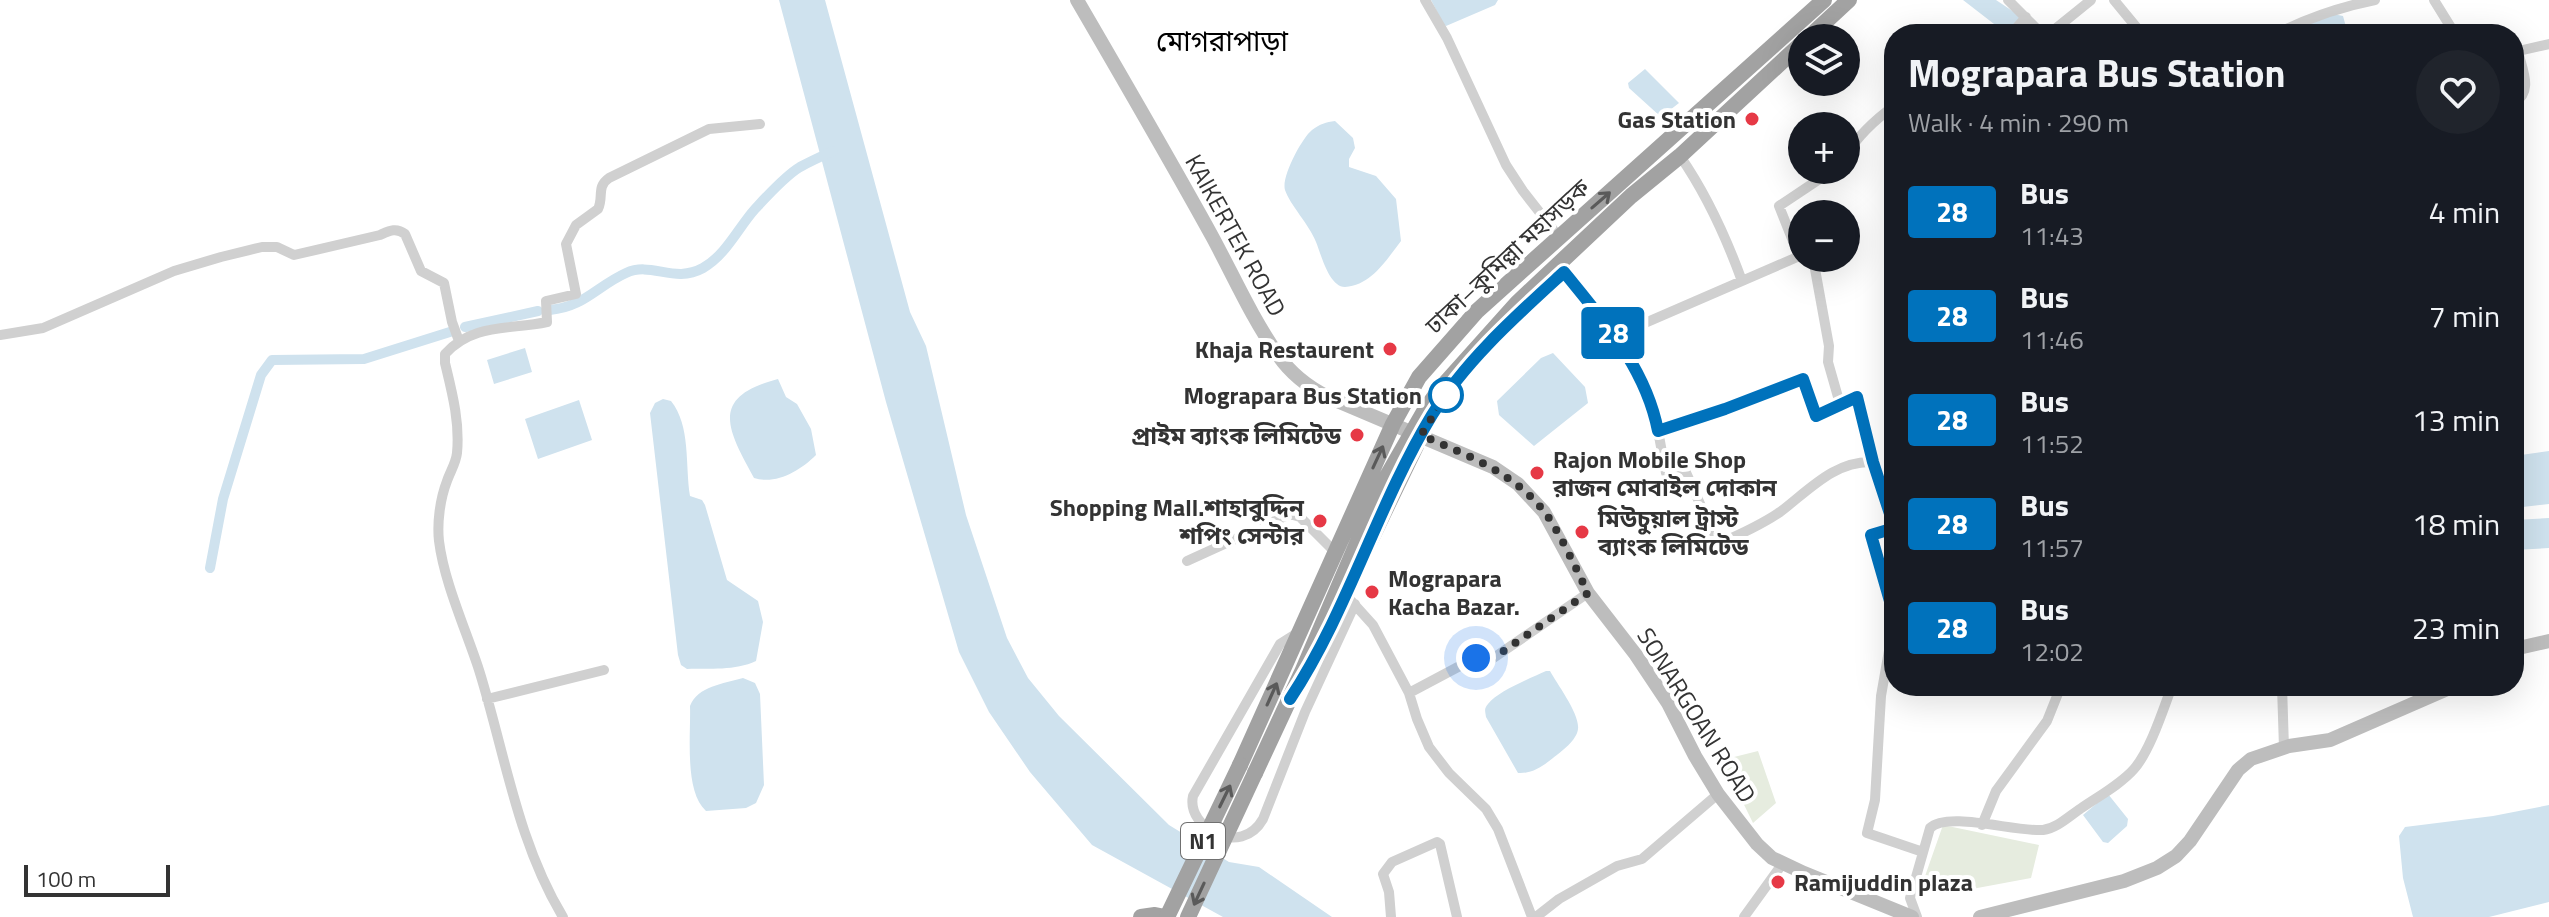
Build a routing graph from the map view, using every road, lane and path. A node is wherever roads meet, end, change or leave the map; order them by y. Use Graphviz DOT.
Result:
graph roads {
  1 [pos="1077,0"];
  2 [pos="1425,0"];
  3 [pos="1824,0"];
  4 [pos="1849,0"];
  5 [pos="2008,0"];
  6 [pos="2091,0"];
  7 [pos="2114,0"];
  8 [pos="2375,0"];
  9 [pos="2434,0"];
  10 [pos="2026,17"];
  11 [pos="1823,24"];
  12 [pos="2020,24"];
  13 [pos="2033,24"];
  14 [pos="2061,24"];
  15 [pos="2134,24"];
  16 [pos="2297,24"];
  17 [pos="2449,24"];
  18 [pos="2549,44"];
  19 [pos="2524,49"];
  20 [pos="1788,56"];
  21 [pos="1884,113"];
  22 [pos="760,124"];
  23 [pos="1860,140"];
  24 [pos="1680,156"];
  25 [pos="1664,169"];
  26 [pos="1812,184"];
  27 [pos="1788,200"];
  28 [pos="1788,200"];
  29 [pos="1788,226"];
  30 [pos="1559,237"];
  31 [pos="1788,262"];
  32 [pos="1564,272"];
  33 [pos="1816,272"];
  34 [pos="1742,281"];
  35 [pos="0,335"];
  36 [pos="1615,336"];
  37 [pos="459,341"];
  38 [pos="1840,404"];
  39 [pos="1393,424"];
  40 [pos="1658,431"];
  41 [pos="1417,433"];
  42 [pos="1873,462"];
  43 [pos="1884,496"];
  44 [pos="1884,531"];
  45 [pos="1334,551"];
  46 [pos="1187,561"];
  47 [pos="1884,580"];
  48 [pos="1588,593"];
  49 [pos="1350,599"];
  50 [pos="1299,632"];
  51 [pos="2549,641"];
  52 [pos="2524,647"];
  53 [pos="604,670"];
  54 [pos="1884,679"];
  55 [pos="1409,693"];
  56 [pos="2057,696"];
  57 [pos="2168,696"];
  58 [pos="2282,696"];
  59 [pos="2431,696"];
  60 [pos="487,699"];
  61 [pos="1290,699"];
  62 [pos="2284,748"];
  63 [pos="1248,769"];
  64 [pos="1718,794"];
  65 [pos="1982,825"];
  66 [pos="1923,852"];
  67 [pos="1783,863"];
  68 [pos="1995,915"];
  69 [pos="563,917"];
  70 [pos="1141,917"];
  71 [pos="1166,917"];
  72 [pos="1188,917"];
  73 [pos="1391,917"];
  74 [pos="1457,917"];
  75 [pos="1534,917"];
  76 [pos="1744,917"];
  77 [pos="1915,917"];
  78 [pos="1980,917"];
  1 -- 39 [label="main road, KAIKERTEK ROAD"];
  2 -- 30 [label="street"];
  30 -- 3 [label="highway, ঢাকা–কুমিল্লা মহাসড়ক / N1, one-way"];
  4 -- 11 [label="highway"];
  5 -- 10 [label="street"];
  6 -- 14 [label="street"];
  7 -- 15 [label="street"];
  8 -- 16 [label="street"];
  9 -- 17 [label="street"];
  10 -- 12 [label="street"];
  10 -- 13 [label="street"];
  18 -- 19 [label="street"];
  20 -- 24 [label="highway, ঢাকা–কুমিল্লা মহাসড়ক / N1"];
  21 -- 23 [label="street"];
  22 -- 37 [label="street"];
  24 -- 25 [label="highway, ঢাকা–কুমিল্লা মহাসড়ক / N1"];
  24 -- 34 [label="street"];
  25 -- 32 [label="highway"];
  25 -- 41 [label="highway, ঢাকা–কুমিল্লা মহাসড়ক / N1"];
  26 -- 27 [label="street"];
  28 -- 29 [label="street"];
  30 -- 39 [label="highway, ঢাকা–কুমিল্লা মহাসড়ক / N1"];
  31 -- 34 [label="street"];
  32 -- 36 [label="street"];
  32 -- 41 [label="highway"];
  33 -- 38 [label="street"];
  34 -- 36 [label="street"];
  35 -- 37 [label="street"];
  36 -- 40 [label="street"];
  37 -- 60 [label="street"];
  38 -- 40 [label="street"];
  38 -- 42 [label="street"];
  39 -- 41 [label="main road, KAIKERTEK ROAD"];
  45 -- 39 [label="highway, ঢাকা–কুমিল্লা মহাসড়ক / N1, one-way"];
  40 -- 42 [label="street"];
  41 -- 48 [label="main road, SONARGOAN ROAD"];
  41 -- 49 [label="highway"];
  41 -- 61 [label="highway, ঢাকা–কুমিল্লা মহাসড়ক / N1"];
  42 -- 43 [label="street"];
  44 -- 47 [label="street"];
  45 -- 46 [label="street"];
  45 -- 50 [label="highway, ঢাকা–কুমিল্লা মহাসড়ক / N1"];
  48 -- 55 [label="street"];
  48 -- 64 [label="main road, SONARGOAN ROAD"];
  49 -- 50 [label="street"];
  49 -- 55 [label="street"];
  49 -- 61 [label="highway"];
  63 -- 50 [label="highway, ঢাকা–কুমিল্লা মহাসড়ক / N1, one-way"];
  51 -- 52 [label="main road"];
  53 -- 60 [label="street"];
  54 -- 66 [label="street"];
  55 -- 75 [label="street"];
  56 -- 65 [label="street"];
  57 -- 65 [label="street"];
  58 -- 62 [label="street"];
  59 -- 62 [label="main road"];
  60 -- 69 [label="street"];
  61 -- 63 [label="highway, ঢাকা–কুমিল্লা মহাসড়ক / N1"];
  62 -- 68 [label="main road"];
  71 -- 63 [label="highway, ঢাকা–কুমিল্লা মহাসড়ক / N1, one-way, bridge"];
  63 -- 72 [label="highway, ঢাকা–কুমিল্লা মহাসড়ক / N1, one-way, bridge"];
  64 -- 67 [label="main road, SONARGOAN ROAD"];
  64 -- 75 [label="street"];
  65 -- 66 [label="street"];
  66 -- 77 [label="street"];
  67 -- 76 [label="street"];
  67 -- 77 [label="main road, SONARGOAN ROAD"];
  68 -- 78 [label="main road"];
  70 -- 71 [label="highway"];
  73 -- 74 [label="street"];
}
